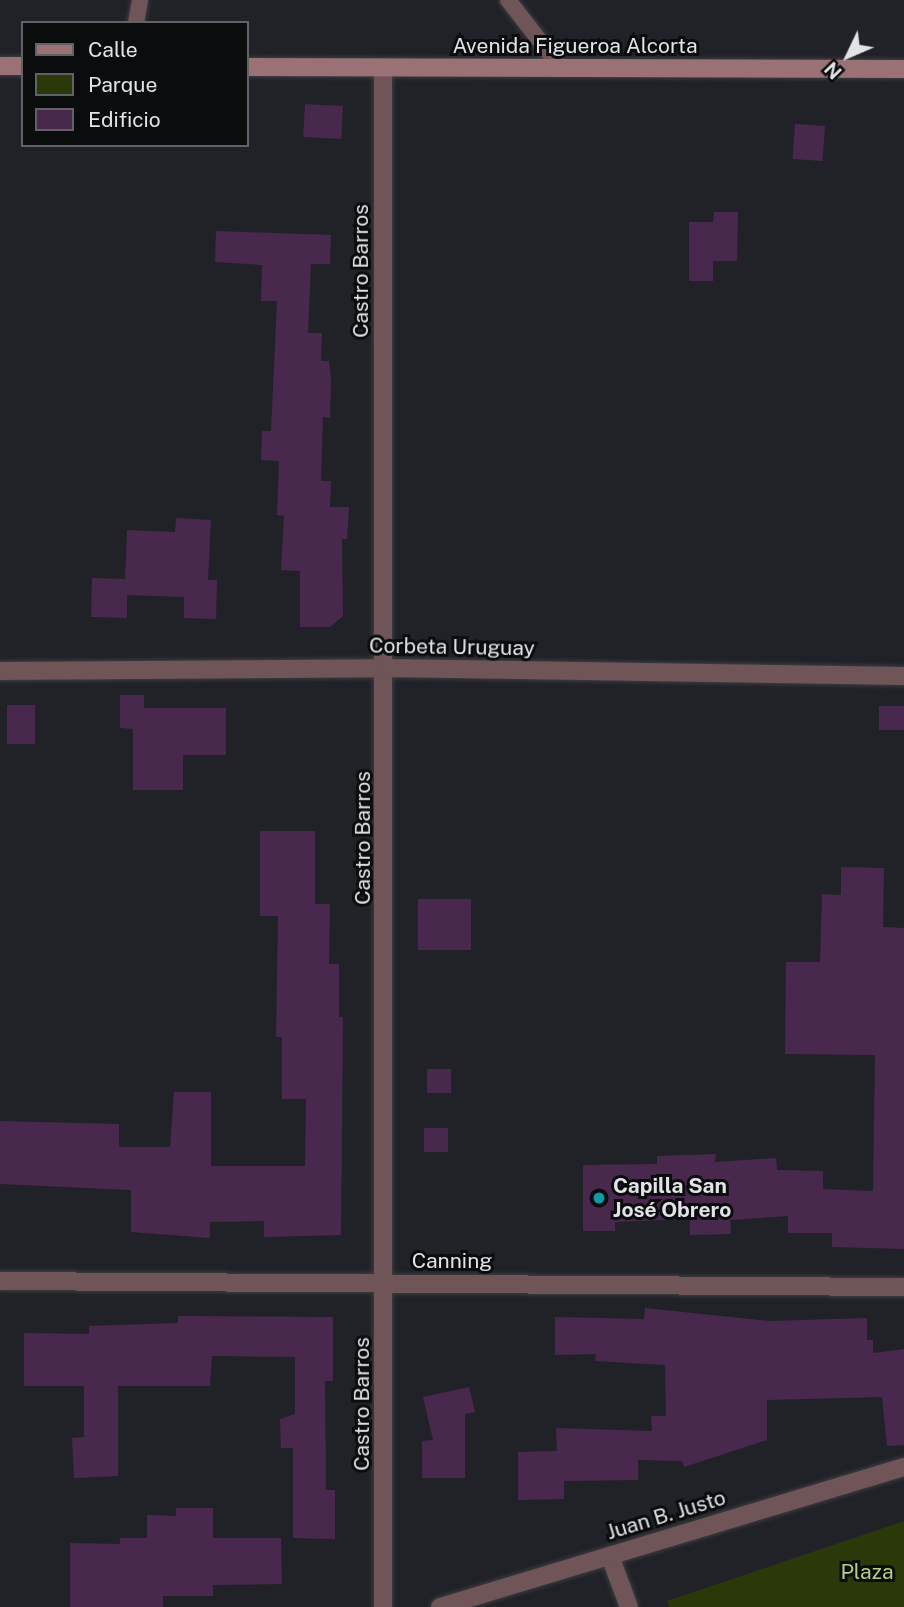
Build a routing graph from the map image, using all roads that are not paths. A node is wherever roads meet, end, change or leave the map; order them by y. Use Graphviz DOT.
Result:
graph roads {
  1 [pos="140,0"];
  2 [pos="508,0"];
  3 [pos="136,21"];
  4 [pos="0,66"];
  5 [pos="21,66"];
  6 [pos="248,67"];
  7 [pos="383,68"];
  8 [pos="561,68"];
  9 [pos="904,69"];
  10 [pos="385,668"];
  11 [pos="0,671"];
  12 [pos="904,676"];
  13 [pos="0,1281"];
  14 [pos="386,1284"];
  15 [pos="904,1287"];
  16 [pos="904,1467"];
  17 [pos="610,1556"];
  18 [pos="383,1607"];
  19 [pos="440,1607"];
  20 [pos="629,1607"];
  1 -- 3 [label="lane"];
  2 -- 8 [label="lane"];
  4 -- 5 [label="main road"];
  6 -- 7 [label="main road, Avenida Figueroa Alcorta"];
  7 -- 8 [label="main road, Avenida Figueroa Alcorta"];
  7 -- 10 [label="street, Castro Barros"];
  8 -- 9 [label="main road, Avenida Figueroa Alcorta"];
  10 -- 11 [label="street, Corbeta Uruguay"];
  10 -- 12 [label="street, Corbeta Uruguay"];
  10 -- 14 [label="street, Castro Barros"];
  13 -- 14 [label="street, Canning"];
  14 -- 15 [label="street, Canning"];
  14 -- 18 [label="street, Castro Barros"];
  16 -- 17 [label="street, Juan B. Justo"];
  17 -- 19 [label="street, Juan B. Justo"];
  17 -- 20 [label="street"];
}
